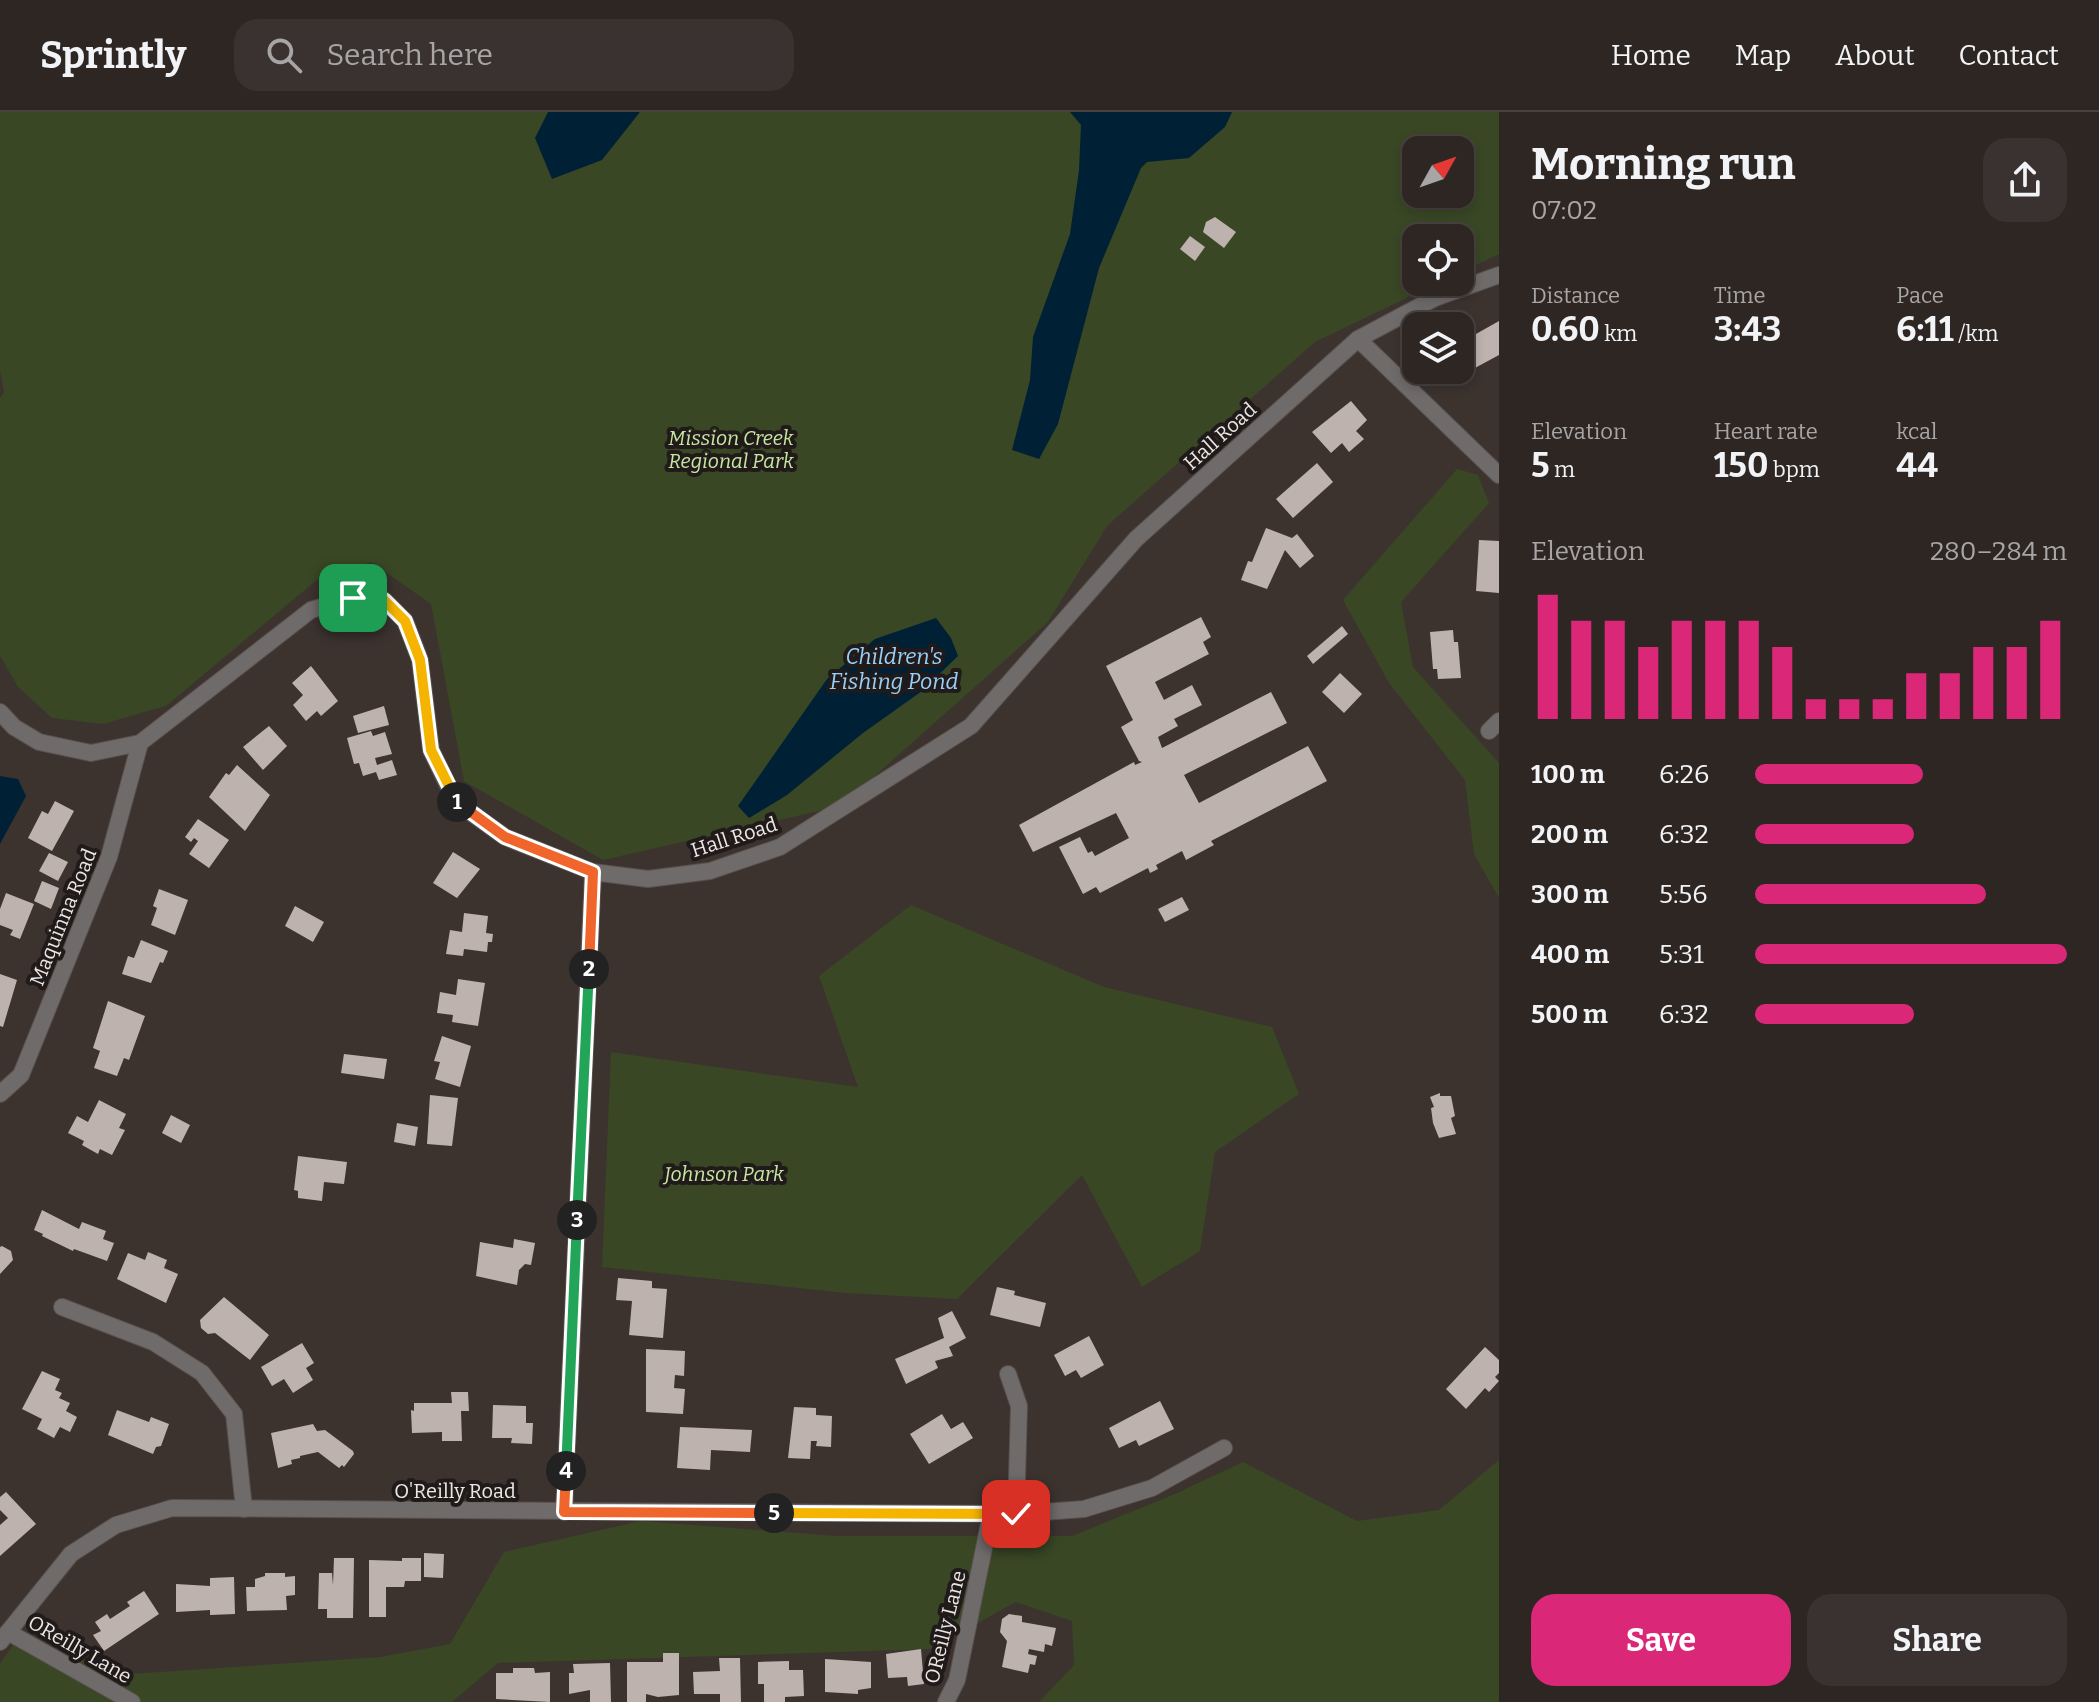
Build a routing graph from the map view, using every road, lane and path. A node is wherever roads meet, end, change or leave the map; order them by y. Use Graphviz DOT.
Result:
graph roads {
  1 [pos="1499,275"];
  2 [pos="1358,339"];
  3 [pos="1499,475"];
  4 [pos="0,712"];
  5 [pos="140,743"];
  6 [pos="593,872"];
  7 [pos="0,1094"];
  8 [pos="62,1307"];
  9 [pos="1008,1374"];
  10 [pos="1224,1448"];
  11 [pos="244,1509"];
  12 [pos="564,1512"];
  13 [pos="991,1514"];
  14 [pos="1016,1514"];
  15 [pos="4,1637"];
  16 [pos="132,1702"];
  17 [pos="946,1702"];
  1 -- 2 [label="street, Hall Road"];
  2 -- 3 [label="street"];
  2 -- 6 [label="street, Hall Road"];
  4 -- 5 [label="street, Hall Road"];
  5 -- 6 [label="street, Hall Road"];
  5 -- 7 [label="street, Maquinna Road"];
  6 -- 12 [label="street"];
  8 -- 11 [label="street"];
  9 -- 14 [label="street"];
  10 -- 14 [label="street, O'Reilly Road"];
  11 -- 12 [label="street, O'Reilly Road"];
  11 -- 15 [label="street, O'Reilly Road"];
  12 -- 13 [label="street, O'Reilly Road"];
  13 -- 14 [label="street, O'Reilly Road"];
  13 -- 17 [label="street, OReilly Lane"];
  15 -- 16 [label="street, OReilly Lane"];
}
